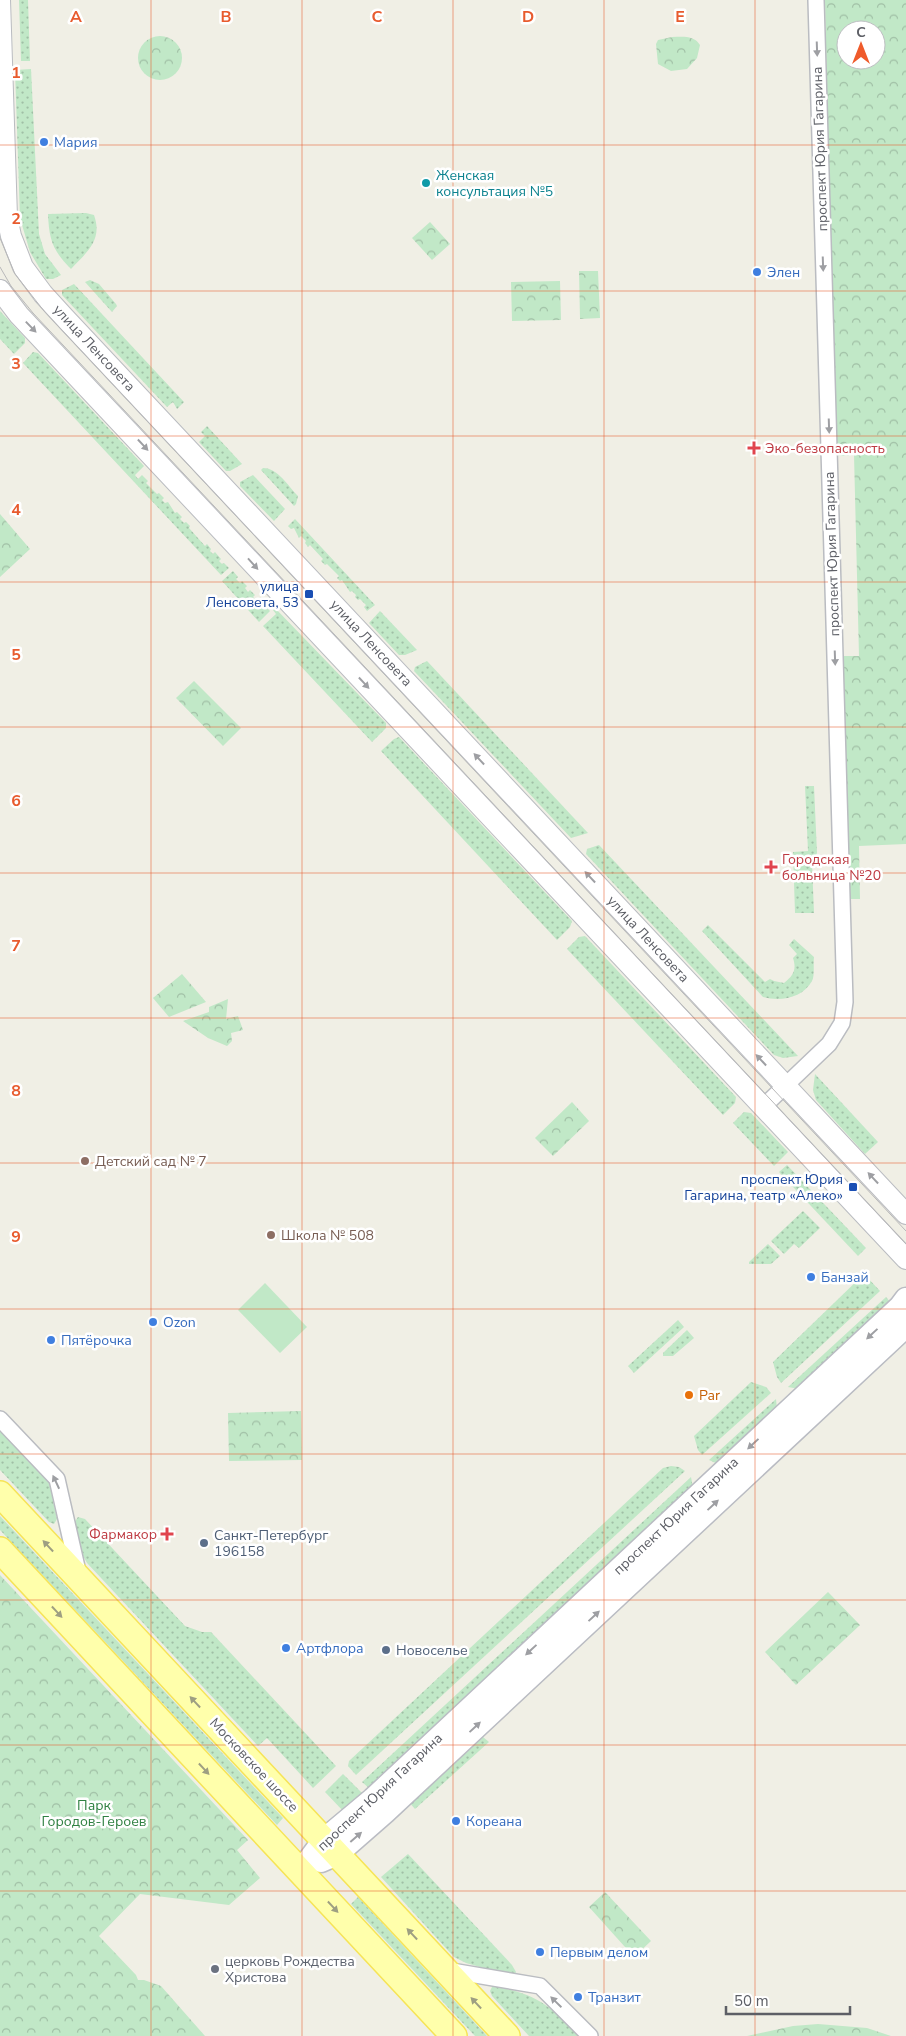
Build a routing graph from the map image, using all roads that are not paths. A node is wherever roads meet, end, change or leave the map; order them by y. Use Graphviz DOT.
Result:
graph roads {
  1 [pos="0,0"];
  2 [pos="816,0"];
  3 [pos="0,290"];
  4 [pos="786,1086"];
  5 [pos="763,1107"];
  6 [pos="906,1214"];
  7 [pos="906,1260"];
  8 [pos="906,1299"];
  9 [pos="906,1326"];
  10 [pos="0,1418"];
  11 [pos="0,1494"];
  12 [pos="0,1550"];
  13 [pos="80,1579"];
  14 [pos="330,1847"];
  15 [pos="300,1872"];
  16 [pos="445,1970"];
  17 [pos="454,2036"];
  18 [pos="507,2036"];
  19 [pos="590,2036"];
  4 -- 1 [label="street, улица Ленсовета, one-way"];
  2 -- 4 [label="street, проспект Юрия Гагарина, one-way"];
  3 -- 5 [label="street, one-way"];
  4 -- 5 [label="street, проспект Юрия Гагарина"];
  6 -- 4 [label="street, улица Ленсовета, one-way"];
  5 -- 7 [label="street"];
  8 -- 14 [label="main road, проспект Юрия Гагарина, one-way"];
  14 -- 9 [label="main road, проспект Юрия Гагарина, one-way"];
  13 -- 10 [label="street, one-way"];
  13 -- 11 [label="main road, Московское шоссе, one-way"];
  12 -- 15 [label="main road, one-way"];
  14 -- 13 [label="main road, Московское шоссе, one-way"];
  14 -- 15 [label="main road, проспект Юрия Гагарина"];
  16 -- 14 [label="main road, Московское шоссе, one-way"];
  15 -- 17 [label="main road, one-way"];
  18 -- 16 [label="main road, Московское шоссе, one-way"];
  19 -- 16 [label="street, one-way"];
}
